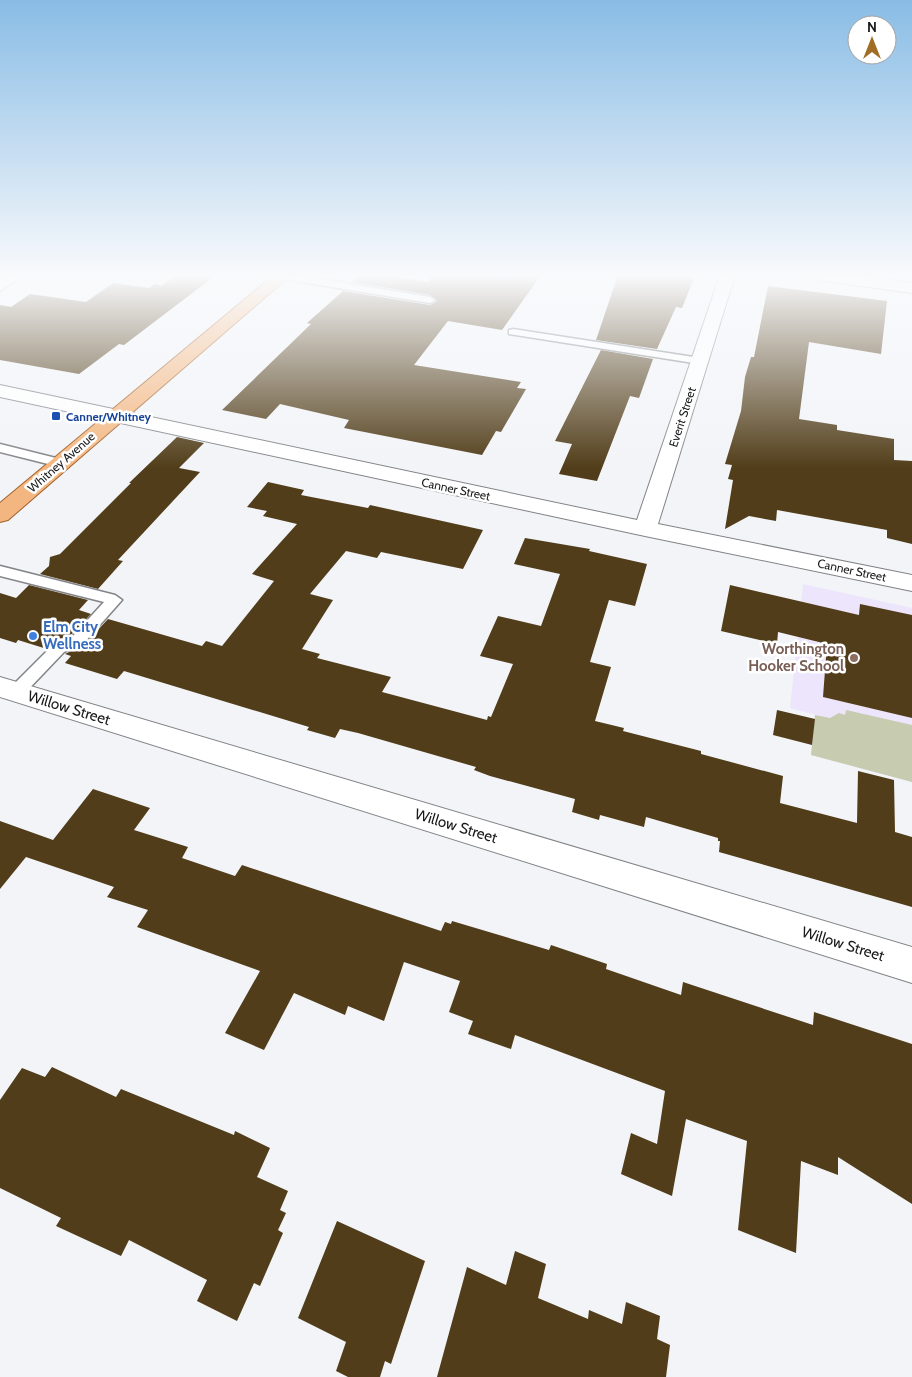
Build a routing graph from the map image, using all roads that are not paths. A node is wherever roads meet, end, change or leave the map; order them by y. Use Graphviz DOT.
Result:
graph roads {
  1 [pos="207,339"];
  2 [pos="560,339"];
  3 [pos="707,339"];
  4 [pos="700,361"];
  5 [pos="0,391"];
  6 [pos="114,417"];
  7 [pos="0,448"];
  8 [pos="60,463"];
  9 [pos="0,515"];
  10 [pos="645,529"];
  11 [pos="0,571"];
  12 [pos="912,583"];
  13 [pos="8,690"];
  14 [pos="912,965"];
  1 -- 6 [label="main road, Whitney Avenue"];
  2 -- 4 [label="lane"];
  3 -- 4 [label="street, Everit Street"];
  4 -- 10 [label="street, Everit Street"];
  5 -- 6 [label="street, Canner Street"];
  6 -- 8 [label="main road, Whitney Avenue"];
  6 -- 10 [label="street, Canner Street"];
  7 -- 8 [label="lane"];
  8 -- 9 [label="main road, Whitney Avenue"];
  10 -- 12 [label="street, Canner Street"];
  11 -- 13 [label="lane"];
  13 -- 14 [label="street, Willow Street"];
}
